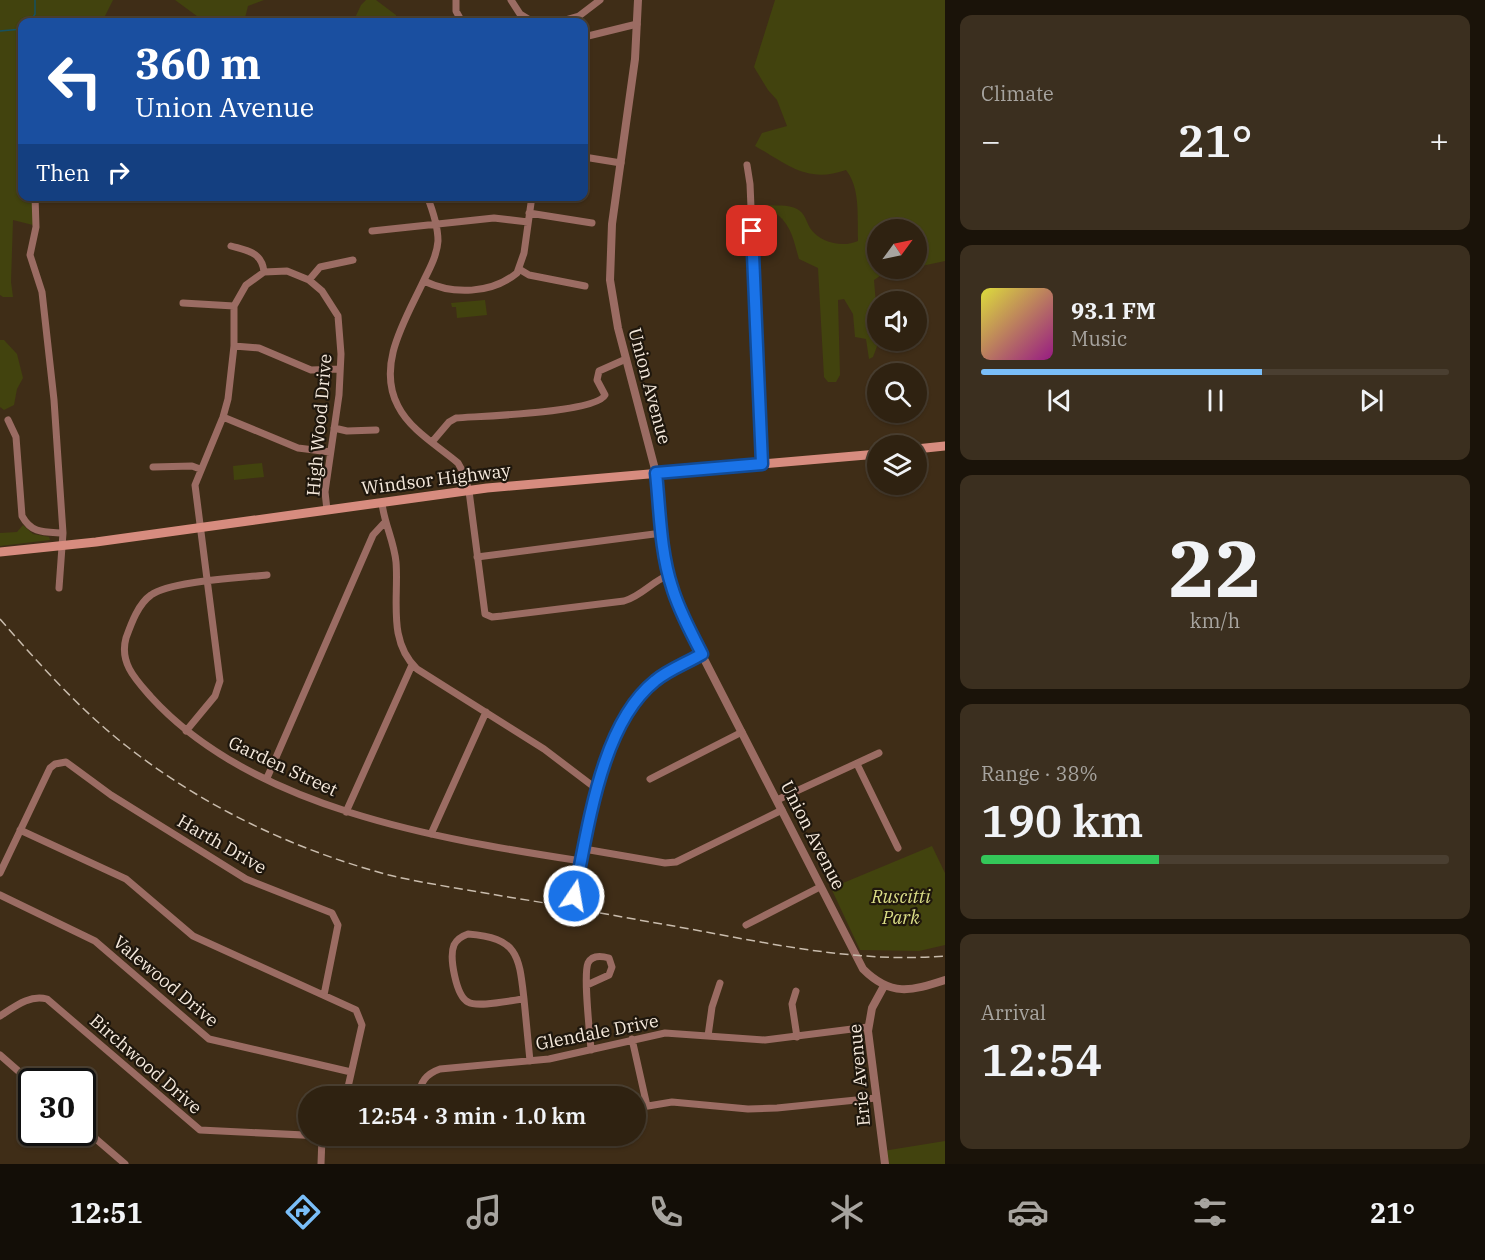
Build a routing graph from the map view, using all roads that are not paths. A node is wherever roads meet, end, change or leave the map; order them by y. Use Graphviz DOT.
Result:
graph roads {
  1 [pos="456,0"];
  2 [pos="511,0"];
  3 [pos="600,0"];
  4 [pos="638,0"];
  5 [pos="518,10"];
  6 [pos="460,18"];
  7 [pos="516,18"];
  8 [pos="528,18"];
  9 [pos="572,18"];
  10 [pos="637,24"];
  11 [pos="588,36"];
  12 [pos="588,158"];
  13 [pos="621,163"];
  14 [pos="747,165"];
  15 [pos="35,201"];
  16 [pos="429,201"];
  17 [pos="531,201"];
  18 [pos="529,213"];
  19 [pos="528,222"];
  20 [pos="592,223"];
  21 [pos="436,224"];
  22 [pos="372,231"];
  23 [pos="231,246"];
  24 [pos="353,260"];
  25 [pos="519,269"];
  26 [pos="264,272"];
  27 [pos="309,280"];
  28 [pos="424,281"];
  29 [pos="585,286"];
  30 [pos="183,303"];
  31 [pos="234,306"];
  32 [pos="234,346"];
  33 [pos="626,358"];
  34 [pos="340,369"];
  35 [pos="223,417"];
  36 [pos="8,420"];
  37 [pos="334,428"];
  38 [pos="376,430"];
  39 [pos="432,441"];
  40 [pos="945,446"];
  41 [pos="927,448"];
  42 [pos="330,452"];
  43 [pos="867,455"];
  44 [pos="762,464"];
  45 [pos="153,467"];
  46 [pos="200,469"];
  47 [pos="656,473"];
  48 [pos="469,491"];
  49 [pos="382,503"];
  50 [pos="327,510"];
  51 [pos="385,522"];
  52 [pos="200,528"];
  53 [pos="63,533"];
  54 [pos="662,533"];
  55 [pos="63,546"];
  56 [pos="0,552"];
  57 [pos="477,557"];
  58 [pos="267,575"];
  59 [pos="669,575"];
  60 [pos="208,582"];
  61 [pos="59,588"];
  62 [pos="702,654"];
  63 [pos="412,664"];
  64 [pos="486,712"];
  65 [pos="186,731"];
  66 [pos="742,732"];
  67 [pos="879,753"];
  68 [pos="856,764"];
  69 [pos="267,778"];
  70 [pos="650,779"];
  71 [pos="598,790"];
  72 [pos="777,800"];
  73 [pos="782,810"];
  74 [pos="346,812"];
  75 [pos="20,830"];
  76 [pos="431,834"];
  77 [pos="898,848"];
  78 [pos="584,849"];
  79 [pos="581,861"];
  80 [pos="0,873"];
  81 [pos="820,886"];
  82 [pos="0,895"];
  83 [pos="574,896"];
  84 [pos="746,925"];
  85 [pos="945,980"];
  86 [pos="720,983"];
  87 [pos="587,984"];
  88 [pos="884,986"];
  89 [pos="796,991"];
  90 [pos="324,995"];
  91 [pos="524,999"];
  92 [pos="0,1016"];
  93 [pos="868,1027"];
  94 [pos="708,1036"];
  95 [pos="797,1037"];
  96 [pos="632,1039"];
  97 [pos="591,1050"];
  98 [pos="0,1054"];
  99 [pos="530,1061"];
  100 [pos="352,1069"];
  101 [pos="18,1070"];
  102 [pos="348,1086"];
  103 [pos="421,1086"];
  104 [pos="876,1098"];
  105 [pos="647,1106"];
  106 [pos="298,1136"];
  107 [pos="96,1139"];
  108 [pos="322,1146"];
  109 [pos="125,1164"];
  110 [pos="321,1164"];
  111 [pos="885,1164"];
  1 -- 6 [label="street"];
  2 -- 5 [label="street"];
  3 -- 9 [label="street"];
  4 -- 10 [label="street, Union Avenue"];
  5 -- 7 [label="street"];
  5 -- 8 [label="street"];
  10 -- 11 [label="street"];
  10 -- 13 [label="street, Union Avenue"];
  12 -- 13 [label="street"];
  13 -- 33 [label="street, Union Avenue"];
  14 -- 44 [label="street"];
  15 -- 53 [label="street"];
  16 -- 21 [label="street"];
  17 -- 18 [label="street"];
  18 -- 19 [label="street"];
  18 -- 20 [label="street"];
  19 -- 21 [label="street"];
  19 -- 25 [label="street"];
  21 -- 22 [label="street"];
  21 -- 28 [label="street"];
  23 -- 26 [label="street"];
  24 -- 27 [label="street"];
  25 -- 28 [label="street"];
  25 -- 29 [label="street"];
  26 -- 27 [label="street"];
  26 -- 31 [label="street"];
  27 -- 34 [label="street, High Wood Drive"];
  28 -- 39 [label="street"];
  30 -- 31 [label="street"];
  31 -- 32 [label="street"];
  32 -- 34 [label="street"];
  32 -- 35 [label="street"];
  33 -- 39 [label="street"];
  33 -- 47 [label="street, Union Avenue"];
  34 -- 37 [label="street, High Wood Drive"];
  35 -- 42 [label="street"];
  35 -- 46 [label="street"];
  36 -- 53 [label="street"];
  37 -- 38 [label="street"];
  37 -- 42 [label="street, High Wood Drive"];
  39 -- 48 [label="street"];
  40 -- 41 [label="main road"];
  42 -- 50 [label="street, High Wood Drive"];
  43 -- 44 [label="main road, Windsor Highway"];
  44 -- 47 [label="main road, Windsor Highway"];
  45 -- 46 [label="street"];
  46 -- 52 [label="street"];
  47 -- 48 [label="main road, Windsor Highway"];
  47 -- 54 [label="street, Union Avenue"];
  48 -- 49 [label="main road, Windsor Highway"];
  48 -- 57 [label="street"];
  49 -- 50 [label="main road, Windsor Highway"];
  49 -- 51 [label="street"];
  50 -- 52 [label="main road, Windsor Highway"];
  51 -- 63 [label="street"];
  51 -- 69 [label="street"];
  52 -- 55 [label="main road, Windsor Highway"];
  52 -- 60 [label="street"];
  53 -- 55 [label="street"];
  54 -- 57 [label="street"];
  54 -- 59 [label="street, Union Avenue"];
  55 -- 56 [label="main road, Windsor Highway"];
  55 -- 61 [label="street"];
  57 -- 59 [label="street"];
  58 -- 60 [label="street, Garden Street"];
  59 -- 62 [label="street, Union Avenue"];
  60 -- 65 [label="street"];
  60 -- 65 [label="street, Garden Street"];
  62 -- 66 [label="street, Union Avenue"];
  62 -- 71 [label="street"];
  63 -- 64 [label="street"];
  63 -- 74 [label="street"];
  64 -- 71 [label="street"];
  64 -- 76 [label="street"];
  65 -- 69 [label="street, Garden Street"];
  66 -- 70 [label="street"];
  66 -- 72 [label="street, Union Avenue"];
  67 -- 68 [label="street"];
  68 -- 72 [label="street"];
  68 -- 77 [label="street"];
  69 -- 74 [label="street, Garden Street"];
  71 -- 78 [label="street"];
  72 -- 73 [label="street, Union Avenue"];
  73 -- 78 [label="street"];
  73 -- 81 [label="street, Union Avenue"];
  74 -- 76 [label="street, Garden Street"];
  75 -- 80 [label="street, Harth Drive"];
  75 -- 90 [label="street"];
  75 -- 90 [label="street, Harth Drive"];
  76 -- 79 [label="street, Garden Street"];
  78 -- 79 [label="street"];
  79 -- 83 [label="street"];
  81 -- 84 [label="street"];
  81 -- 88 [label="street, Union Avenue"];
  82 -- 100 [label="street, Valewood Drive"];
  85 -- 88 [label="street"];
  86 -- 94 [label="street"];
  87 -- 87 [label="street"];
  87 -- 97 [label="street"];
  88 -- 93 [label="street, Erie Avenue"];
  89 -- 95 [label="street"];
  90 -- 100 [label="street"];
  91 -- 91 [label="street"];
  91 -- 99 [label="street"];
  92 -- 106 [label="street, Birchwood Drive"];
  93 -- 95 [label="street, Glendale Drive"];
  93 -- 104 [label="street, Erie Avenue"];
  94 -- 95 [label="street, Glendale Drive"];
  94 -- 96 [label="street, Glendale Drive"];
  96 -- 97 [label="street, Glendale Drive"];
  96 -- 105 [label="street"];
  97 -- 99 [label="street, Glendale Drive"];
  98 -- 101 [label="street"];
  99 -- 103 [label="street, Glendale Drive"];
  100 -- 102 [label="street"];
  104 -- 105 [label="street"];
  104 -- 111 [label="street, Erie Avenue"];
  107 -- 109 [label="street"];
  108 -- 110 [label="street"];
}
